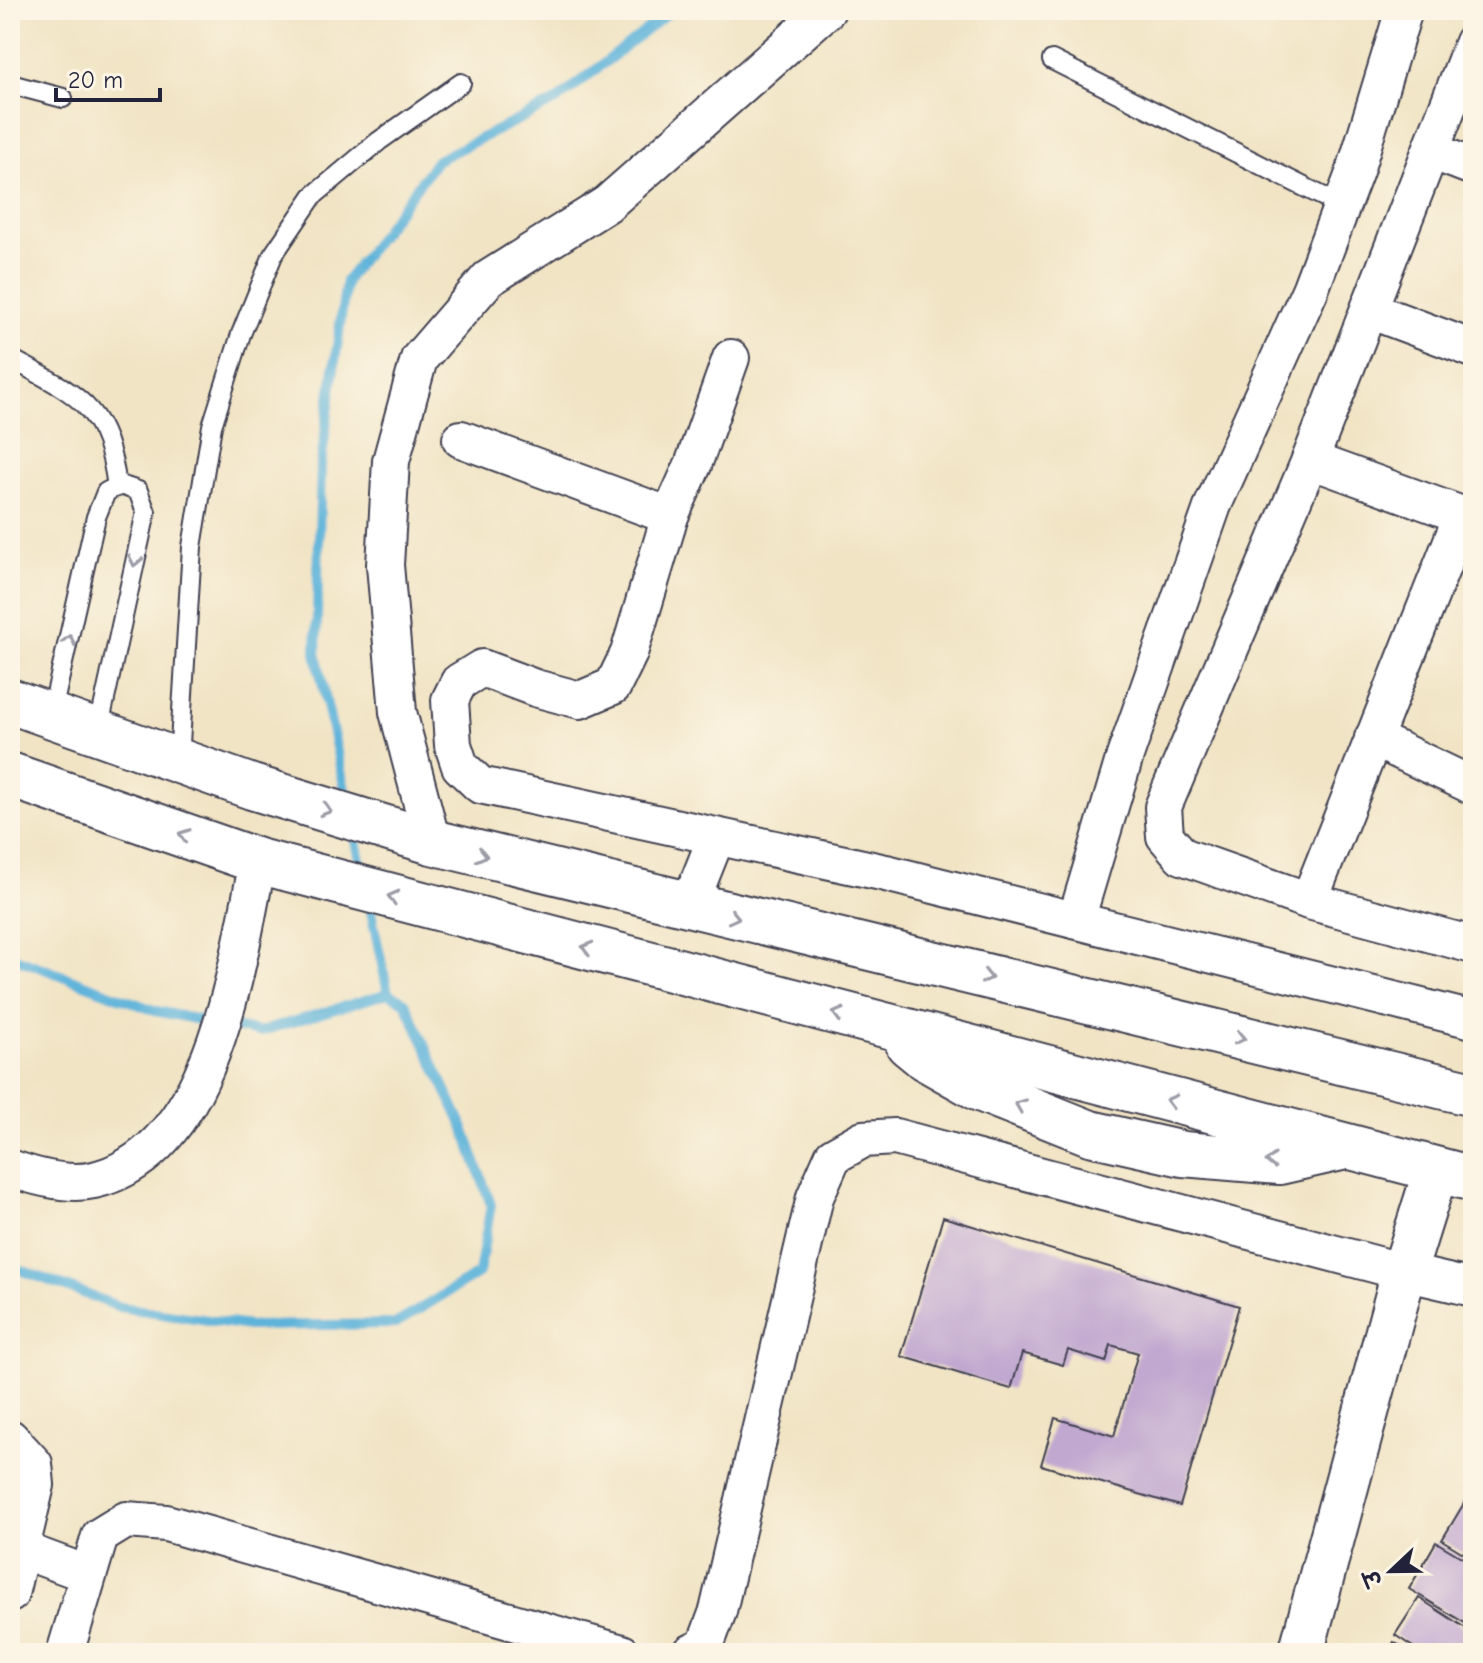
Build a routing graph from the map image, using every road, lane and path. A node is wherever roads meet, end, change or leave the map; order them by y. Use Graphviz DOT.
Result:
graph roads {
  1 [pos="827,10"];
  2 [pos="1404,10"];
  3 [pos="1473,42"];
  4 [pos="1052,60"];
  5 [pos="461,83"];
  6 [pos="10,84"];
  7 [pos="63,98"];
  8 [pos="1431,151"];
  9 [pos="1473,167"];
  10 [pos="1342,206"];
  11 [pos="1369,310"];
  12 [pos="1473,349"];
  13 [pos="10,358"];
  14 [pos="731,358"];
  15 [pos="461,439"];
  16 [pos="1310,460"];
  17 [pos="117,487"];
  18 [pos="670,516"];
  19 [pos="1468,517"];
  20 [pos="10,701"];
  21 [pos="51,716"];
  22 [pos="98,731"];
  23 [pos="1373,738"];
  24 [pos="179,760"];
  25 [pos="10,775"];
  26 [pos="1473,786"];
  27 [pos="716,838"];
  28 [pos="419,839"];
  29 [pos="258,861"];
  30 [pos="1309,901"];
  31 [pos="689,906"];
  32 [pos="1076,920"];
  33 [pos="1473,945"];
  34 [pos="1473,1020"];
  35 [pos="1473,1094"];
  36 [pos="10,1168"];
  37 [pos="1454,1175"];
  38 [pos="1404,1272"];
  39 [pos="1473,1288"];
  40 [pos="10,1438"];
  41 [pos="22,1550"];
  42 [pos="87,1574"];
  43 [pos="10,1594"];
  44 [pos="65,1653"];
  45 [pos="622,1653"];
  46 [pos="691,1653"];
  47 [pos="1301,1653"];
  1 -- 28 [label="street"];
  2 -- 10 [label="street"];
  3 -- 8 [label="street"];
  4 -- 10 [label="lane"];
  5 -- 24 [label="lane"];
  6 -- 7 [label="lane"];
  8 -- 9 [label="street"];
  8 -- 11 [label="street"];
  10 -- 32 [label="street"];
  11 -- 12 [label="street"];
  11 -- 16 [label="street"];
  13 -- 17 [label="lane"];
  14 -- 18 [label="street"];
  15 -- 18 [label="street"];
  16 -- 19 [label="street"];
  16 -- 30 [label="street"];
  21 -- 17 [label="lane, one-way"];
  17 -- 22 [label="lane, one-way"];
  18 -- 27 [label="street"];
  19 -- 23 [label="street"];
  20 -- 21 [label="street"];
  21 -- 22 [label="street"];
  22 -- 24 [label="street"];
  23 -- 26 [label="street"];
  23 -- 30 [label="street"];
  24 -- 28 [label="street, one-way"];
  29 -- 25 [label="street, one-way"];
  27 -- 31 [label="street"];
  27 -- 32 [label="street"];
  28 -- 31 [label="street, one-way"];
  29 -- 36 [label="street"];
  37 -- 29 [label="street, one-way"];
  30 -- 33 [label="street"];
  31 -- 35 [label="street, one-way"];
  32 -- 34 [label="street"];
  37 -- 38 [label="street"];
  38 -- 39 [label="street"];
  38 -- 46 [label="street"];
  38 -- 47 [label="street"];
  40 -- 41 [label="street"];
  41 -- 42 [label="street"];
  41 -- 43 [label="street"];
  42 -- 44 [label="street"];
  42 -- 45 [label="street"];
}
